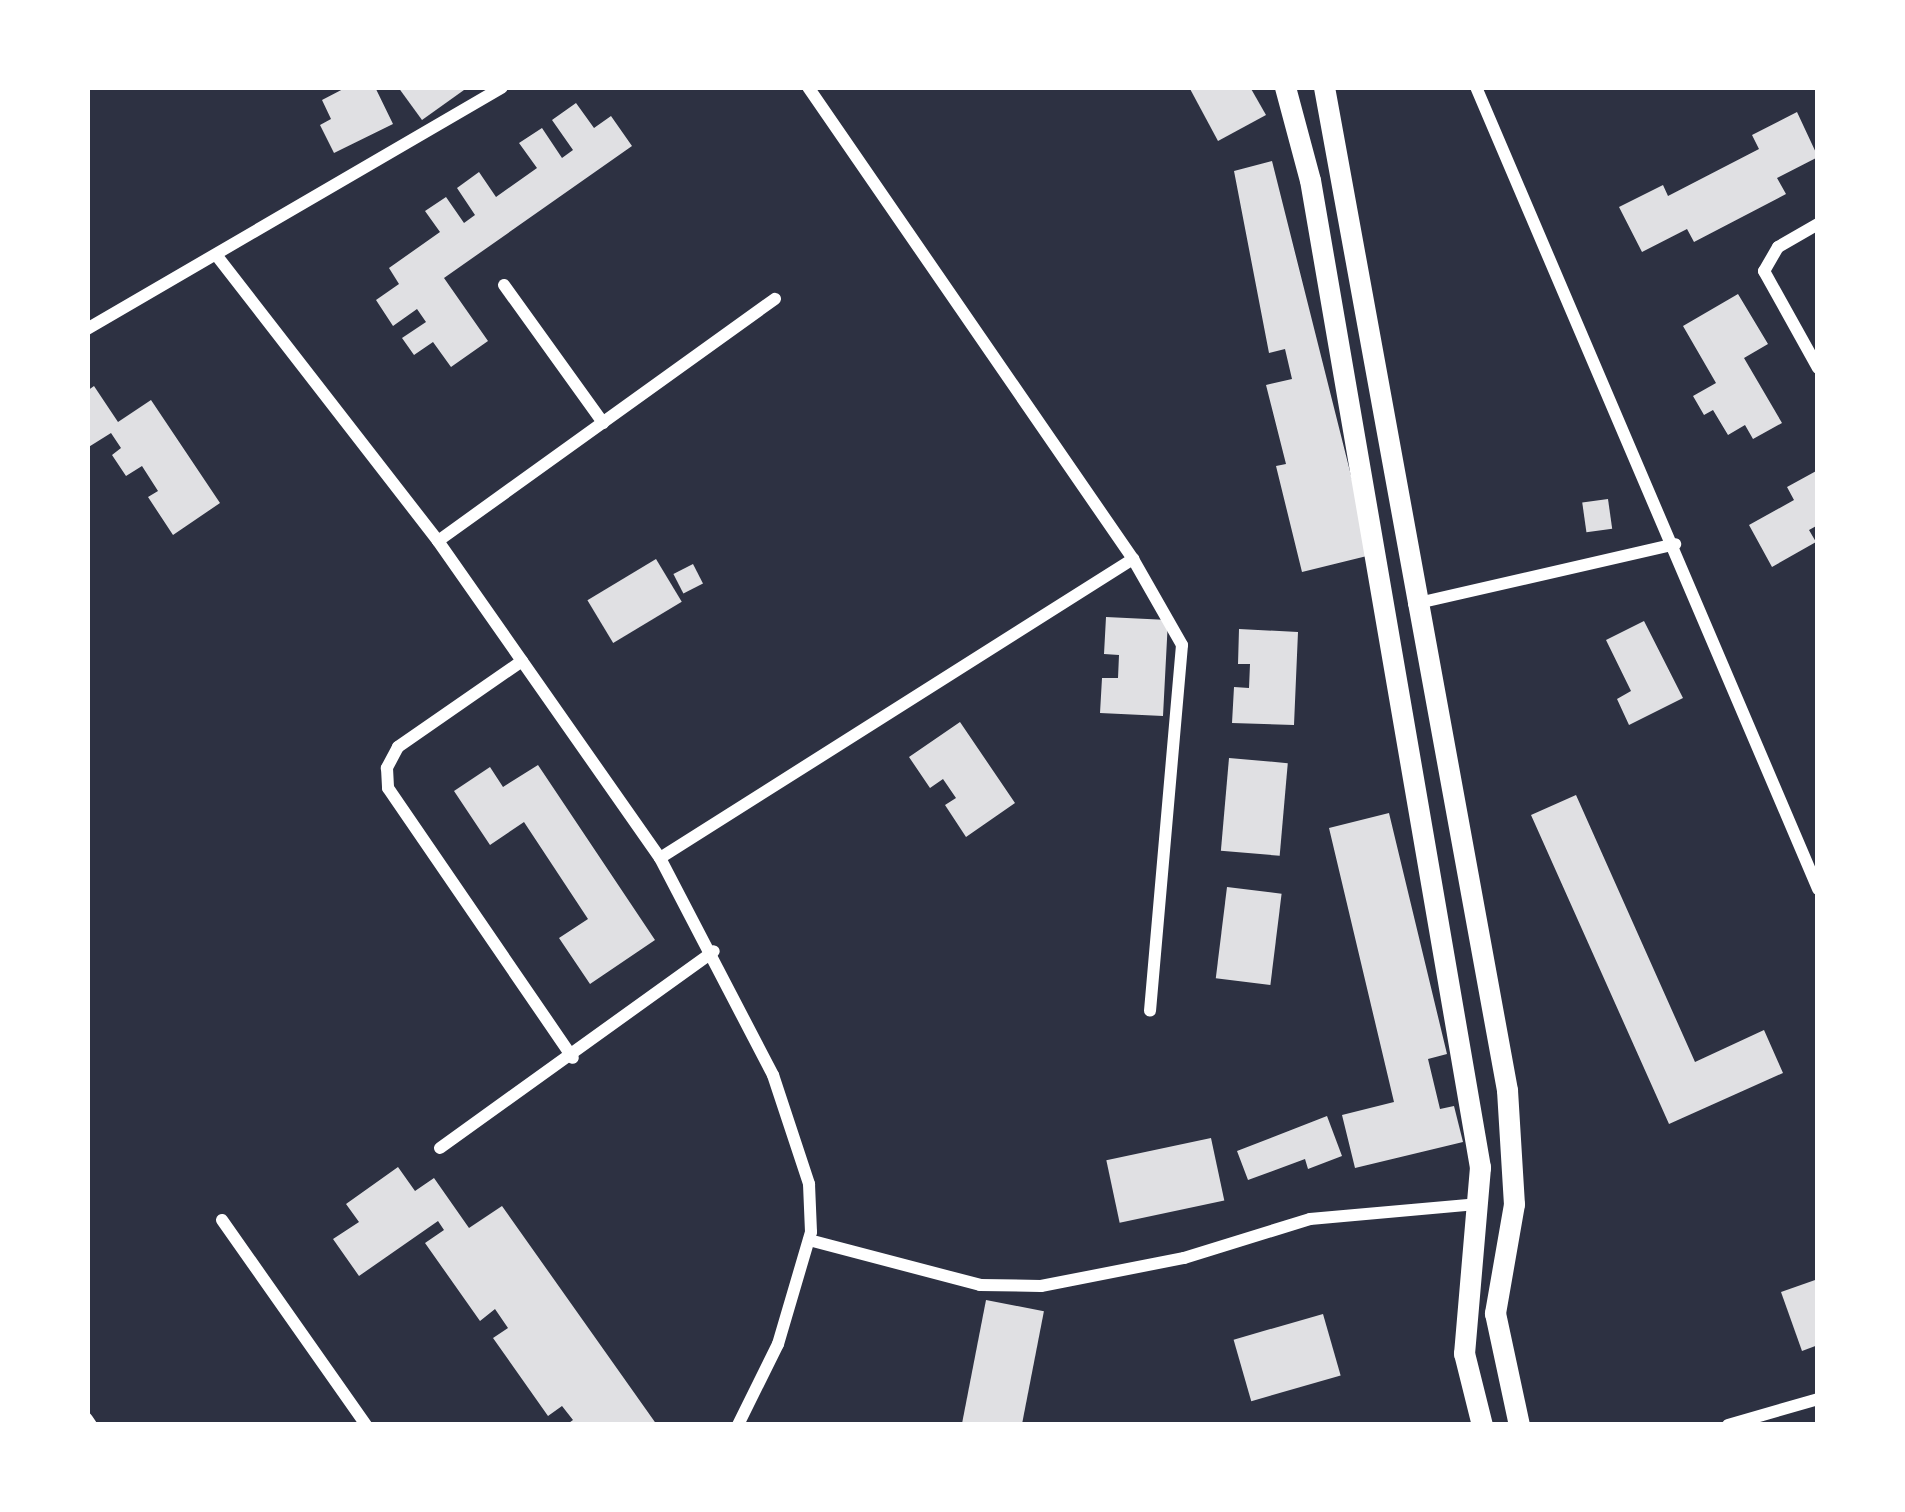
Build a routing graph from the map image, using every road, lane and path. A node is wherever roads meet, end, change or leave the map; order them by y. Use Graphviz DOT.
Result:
graph roads {
  1 [pos="502,87"];
  2 [pos="808,87"];
  3 [pos="1285,87"];
  4 [pos="1324,87"];
  5 [pos="1476,87"];
  6 [pos="1818,224"];
  7 [pos="217,256"];
  8 [pos="504,285"];
  9 [pos="776,299"];
  10 [pos="87,329"];
  11 [pos="1818,368"];
  12 [pos="603,423"];
  13 [pos="438,541"];
  14 [pos="1675,544"];
  15 [pos="1132,559"];
  16 [pos="1414,604"];
  17 [pos="522,661"];
  18 [pos="659,858"];
  19 [pos="1818,889"];
  20 [pos="713,951"];
  21 [pos="1150,1011"];
  22 [pos="572,1058"];
  23 [pos="440,1148"];
  24 [pos="1480,1204"];
  25 [pos="222,1220"];
  26 [pos="809,1240"];
  27 [pos="1818,1399"];
  28 [pos="366,1425"];
  29 [pos="738,1425"];
  30 [pos="1482,1425"];
  31 [pos="1519,1425"];
  32 [pos="1728,1425"];
  1 -- 7 [label="street"];
  2 -- 15 [label="street"];
  3 -- 24 [label="street"];
  4 -- 16 [label="street"];
  5 -- 14 [label="street"];
  6 -- 11 [label="street"];
  7 -- 10 [label="street"];
  7 -- 13 [label="street"];
  8 -- 12 [label="street"];
  9 -- 12 [label="street"];
  12 -- 13 [label="street"];
  13 -- 17 [label="street"];
  14 -- 16 [label="street"];
  14 -- 19 [label="street"];
  15 -- 18 [label="street"];
  15 -- 21 [label="street"];
  16 -- 31 [label="street"];
  17 -- 18 [label="street"];
  17 -- 22 [label="street"];
  18 -- 20 [label="street"];
  20 -- 22 [label="street"];
  20 -- 26 [label="street"];
  22 -- 23 [label="street"];
  24 -- 26 [label="street"];
  24 -- 30 [label="street"];
  25 -- 28 [label="street"];
  26 -- 29 [label="street"];
  27 -- 32 [label="street"];
}
